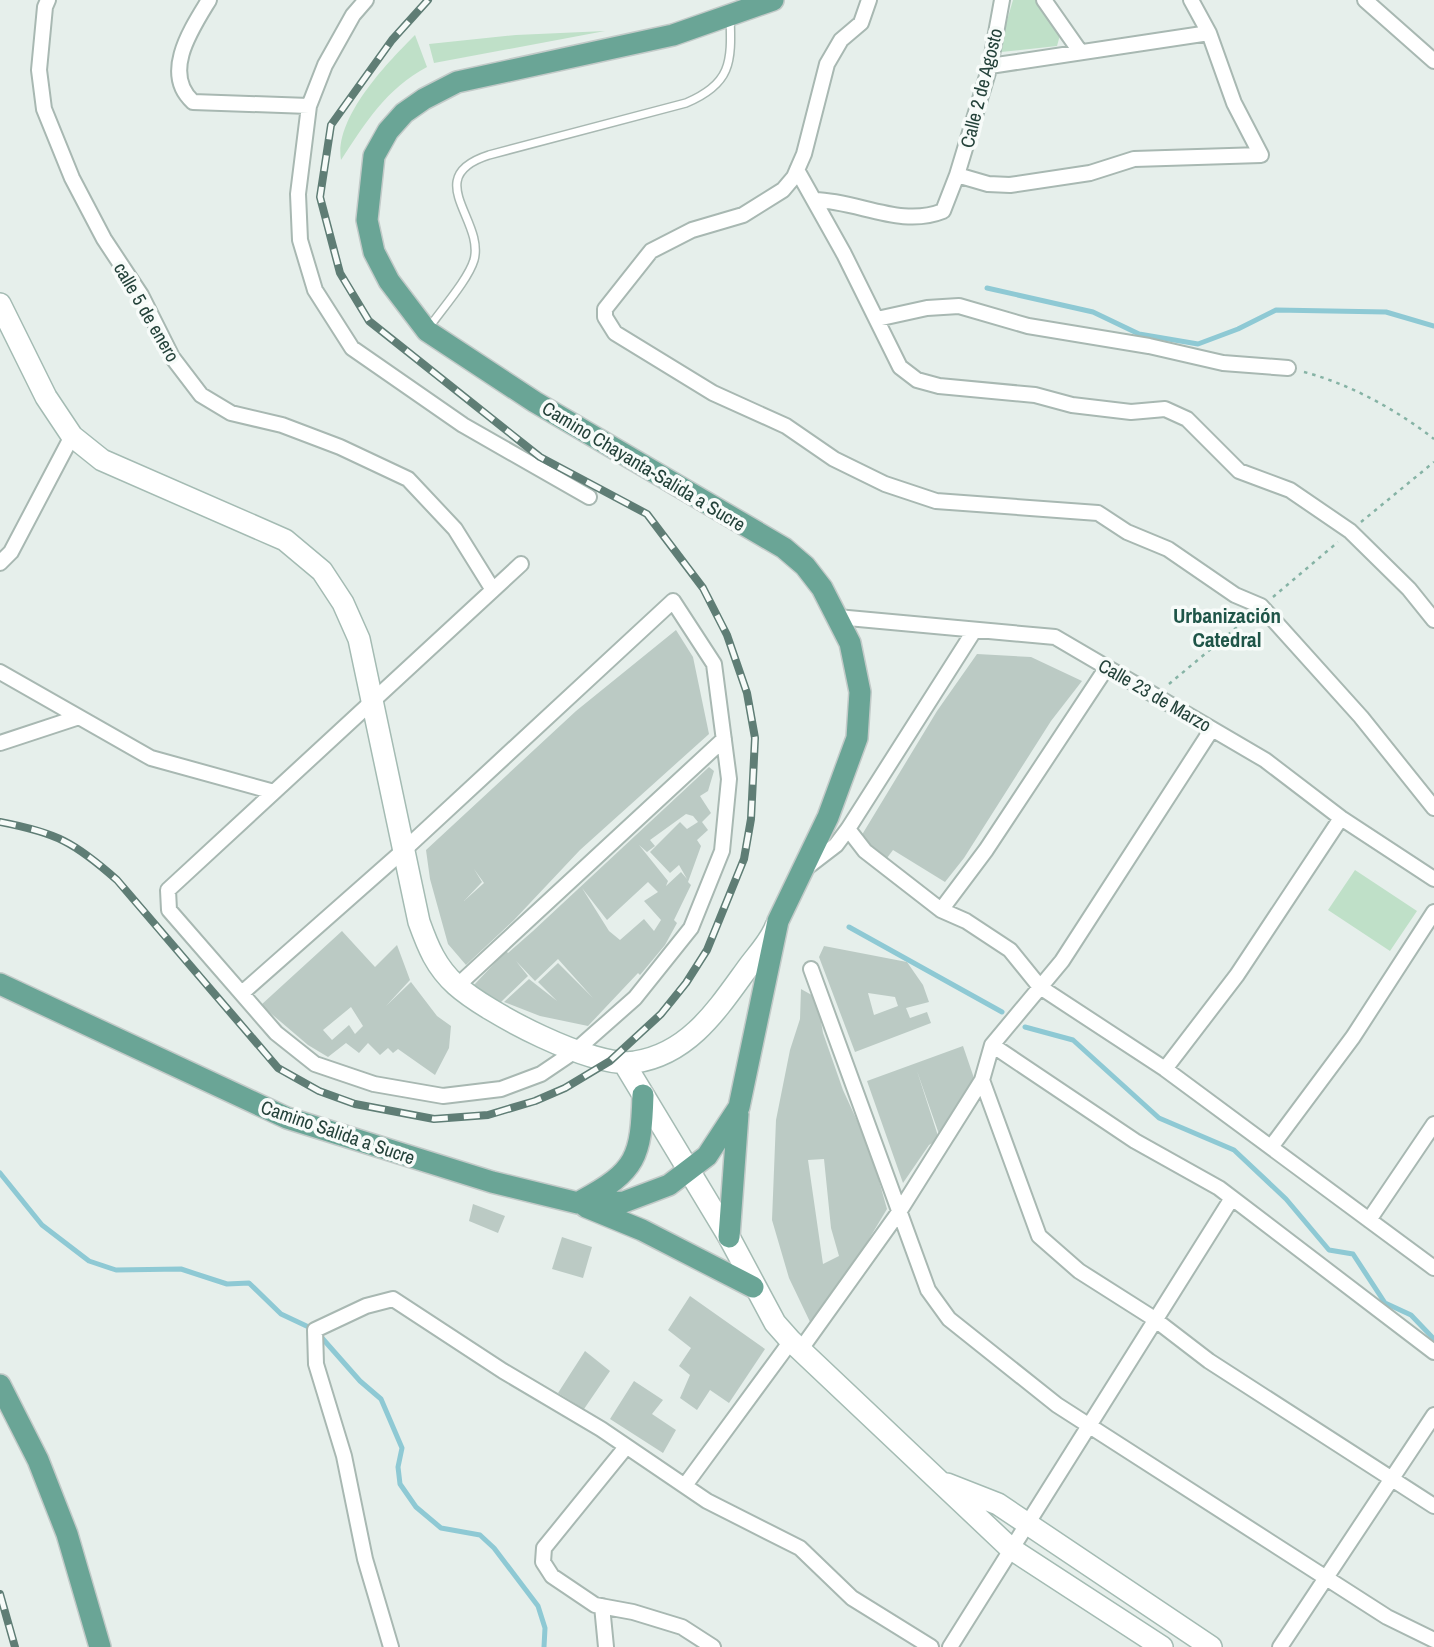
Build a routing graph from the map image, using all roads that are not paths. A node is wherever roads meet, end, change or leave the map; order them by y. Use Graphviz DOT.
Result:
graph roads {
  1 [pos="48,0"];
  2 [pos="209,0"];
  3 [pos="366,0"];
  4 [pos="773,0"];
  5 [pos="869,0"];
  6 [pos="1002,0"];
  7 [pos="1044,0"];
  8 [pos="1191,0"];
  9 [pos="1365,0"];
  10 [pos="733,6"];
  11 [pos="1209,33"];
  12 [pos="1079,51"];
  13 [pos="1434,61"];
  14 [pos="990,66"];
  15 [pos="309,106"];
  16 [pos="797,170"];
  17 [pos="957,176"];
  18 [pos="815,200"];
  19 [pos="0,304"];
  20 [pos="877,319"];
  21 [pos="427,331"];
  22 [pos="1288,368"];
  23 [pos="72,436"];
  24 [pos="589,497"];
  25 [pos="5,548"];
  26 [pos="0,563"];
  27 [pos="521,564"];
  28 [pos="493,590"];
  29 [pos="837,617"];
  30 [pos="1434,620"];
  31 [pos="974,631"];
  32 [pos="1107,667"];
  33 [pos="0,672"];
  34 [pos="372,701"];
  35 [pos="79,717"];
  36 [pos="1212,729"];
  37 [pos="724,738"];
  38 [pos="0,743"];
  39 [pos="274,792"];
  40 [pos="1434,808"];
  41 [pos="1341,818"];
  42 [pos="848,829"];
  43 [pos="404,850"];
  44 [pos="803,870"];
  45 [pos="1433,876"];
  46 [pos="941,910"];
  47 [pos="1434,912"];
  48 [pos="778,921"];
  49 [pos="811,969"];
  50 [pos="0,984"];
  51 [pos="457,986"];
  52 [pos="1040,986"];
  53 [pos="242,993"];
  54 [pos="992,1045"];
  55 [pos="575,1051"];
  56 [pos="624,1063"];
  57 [pos="1164,1069"];
  58 [pos="982,1080"];
  59 [pos="643,1095"];
  60 [pos="739,1107"];
  61 [pos="1434,1124"];
  62 [pos="1272,1147"];
  63 [pos="690,1170"];
  64 [pos="1232,1198"];
  65 [pos="578,1203"];
  66 [pos="899,1212"];
  67 [pos="1369,1220"];
  68 [pos="729,1237"];
  69 [pos="1434,1268"];
  70 [pos="753,1287"];
  71 [pos="1153,1318"];
  72 [pos="796,1345"];
  73 [pos="1434,1352"];
  74 [pos="0,1385"];
  75 [pos="1434,1415"];
  76 [pos="1091,1426"];
  77 [pos="626,1447"];
  78 [pos="1391,1477"];
  79 [pos="942,1482"];
  80 [pos="686,1484"];
  81 [pos="1434,1506"];
  82 [pos="1026,1523"];
  83 [pos="1010,1548"];
  84 [pos="1326,1577"];
  85 [pos="602,1606"];
  86 [pos="1434,1640"];
  87 [pos="100,1647"];
  88 [pos="391,1647"];
  89 [pos="606,1647"];
  90 [pos="713,1647"];
  91 [pos="931,1647"];
  92 [pos="950,1647"];
  93 [pos="1162,1647"];
  94 [pos="1211,1647"];
  95 [pos="1280,1647"];
  1 -- 28 [label="street, calle 5 de enero"];
  2 -- 15 [label="street"];
  3 -- 15 [label="street"];
  4 -- 10 [label="main road, Camino Chayanta-Salida a Sucre"];
  5 -- 16 [label="street"];
  6 -- 14 [label="street, Calle 2 de Agosto"];
  7 -- 12 [label="street"];
  8 -- 11 [label="street"];
  9 -- 13 [label="street"];
  10 -- 21 [label="lane"];
  10 -- 21 [label="main road, Camino Chayanta-Salida a Sucre"];
  11 -- 12 [label="street"];
  11 -- 17 [label="street"];
  12 -- 14 [label="street"];
  14 -- 17 [label="street, Calle 2 de Agosto"];
  15 -- 24 [label="street"];
  16 -- 18 [label="street"];
  16 -- 40 [label="street"];
  17 -- 18 [label="street, Calle 2 de Agosto"];
  18 -- 20 [label="street"];
  19 -- 23 [label="main road"];
  20 -- 22 [label="street"];
  20 -- 30 [label="street"];
  21 -- 29 [label="main road, Camino Chayanta-Salida a Sucre"];
  23 -- 25 [label="street"];
  23 -- 34 [label="main road"];
  25 -- 26 [label="street"];
  27 -- 28 [label="street"];
  28 -- 34 [label="street"];
  29 -- 31 [label="street, Calle 23 de Marzo"];
  29 -- 44 [label="main road, Camino Chayanta-Salida a Sucre"];
  31 -- 32 [label="street, Calle 23 de Marzo"];
  31 -- 42 [label="street"];
  32 -- 36 [label="street, Calle 23 de Marzo"];
  32 -- 46 [label="street"];
  33 -- 35 [label="street"];
  34 -- 39 [label="street"];
  34 -- 43 [label="main road"];
  35 -- 38 [label="street"];
  35 -- 39 [label="street"];
  36 -- 41 [label="street, Calle 23 de Marzo"];
  36 -- 52 [label="street"];
  37 -- 43 [label="street"];
  37 -- 51 [label="street"];
  37 -- 55 [label="street"];
  39 -- 53 [label="street"];
  41 -- 45 [label="street, Calle 23 de Marzo"];
  41 -- 57 [label="street"];
  42 -- 44 [label="street"];
  42 -- 46 [label="street"];
  43 -- 51 [label="main road"];
  43 -- 53 [label="street"];
  44 -- 48 [label="main road, Camino Chayanta-Salida a Sucre"];
  46 -- 52 [label="street"];
  47 -- 62 [label="street"];
  48 -- 56 [label="main road"];
  48 -- 60 [label="main road, Camino Chayanta-Salida a Sucre"];
  49 -- 66 [label="street"];
  50 -- 65 [label="main road, Camino Salida a Sucre"];
  51 -- 55 [label="main road"];
  52 -- 54 [label="street"];
  52 -- 57 [label="street"];
  53 -- 55 [label="street"];
  54 -- 58 [label="street"];
  54 -- 64 [label="street"];
  55 -- 56 [label="main road"];
  56 -- 59 [label="main road"];
  57 -- 62 [label="street"];
  58 -- 66 [label="street"];
  58 -- 71 [label="street"];
  59 -- 63 [label="main road"];
  59 -- 65 [label="main road"];
  60 -- 63 [label="main road, Camino Chayanta-Salida a Sucre"];
  60 -- 68 [label="main road"];
  61 -- 67 [label="street"];
  62 -- 67 [label="street"];
  63 -- 65 [label="main road, Camino Salida a Sucre"];
  63 -- 68 [label="main road"];
  64 -- 71 [label="street"];
  64 -- 73 [label="street"];
  65 -- 70 [label="main road"];
  66 -- 72 [label="street"];
  66 -- 76 [label="street"];
  67 -- 69 [label="street"];
  68 -- 70 [label="main road"];
  70 -- 72 [label="main road"];
  71 -- 76 [label="street"];
  71 -- 78 [label="street"];
  72 -- 79 [label="main road"];
  72 -- 80 [label="street"];
  74 -- 87 [label="main road"];
  75 -- 78 [label="street"];
  76 -- 82 [label="street"];
  76 -- 84 [label="street"];
  77 -- 80 [label="street"];
  77 -- 85 [label="street"];
  77 -- 88 [label="street"];
  78 -- 81 [label="street"];
  78 -- 84 [label="street"];
  79 -- 82 [label="main road"];
  79 -- 83 [label="main road"];
  80 -- 91 [label="street"];
  82 -- 83 [label="street"];
  82 -- 94 [label="main road"];
  83 -- 92 [label="street"];
  83 -- 93 [label="main road"];
  84 -- 86 [label="street"];
  84 -- 95 [label="street"];
  85 -- 89 [label="street"];
  85 -- 90 [label="street"];
}
